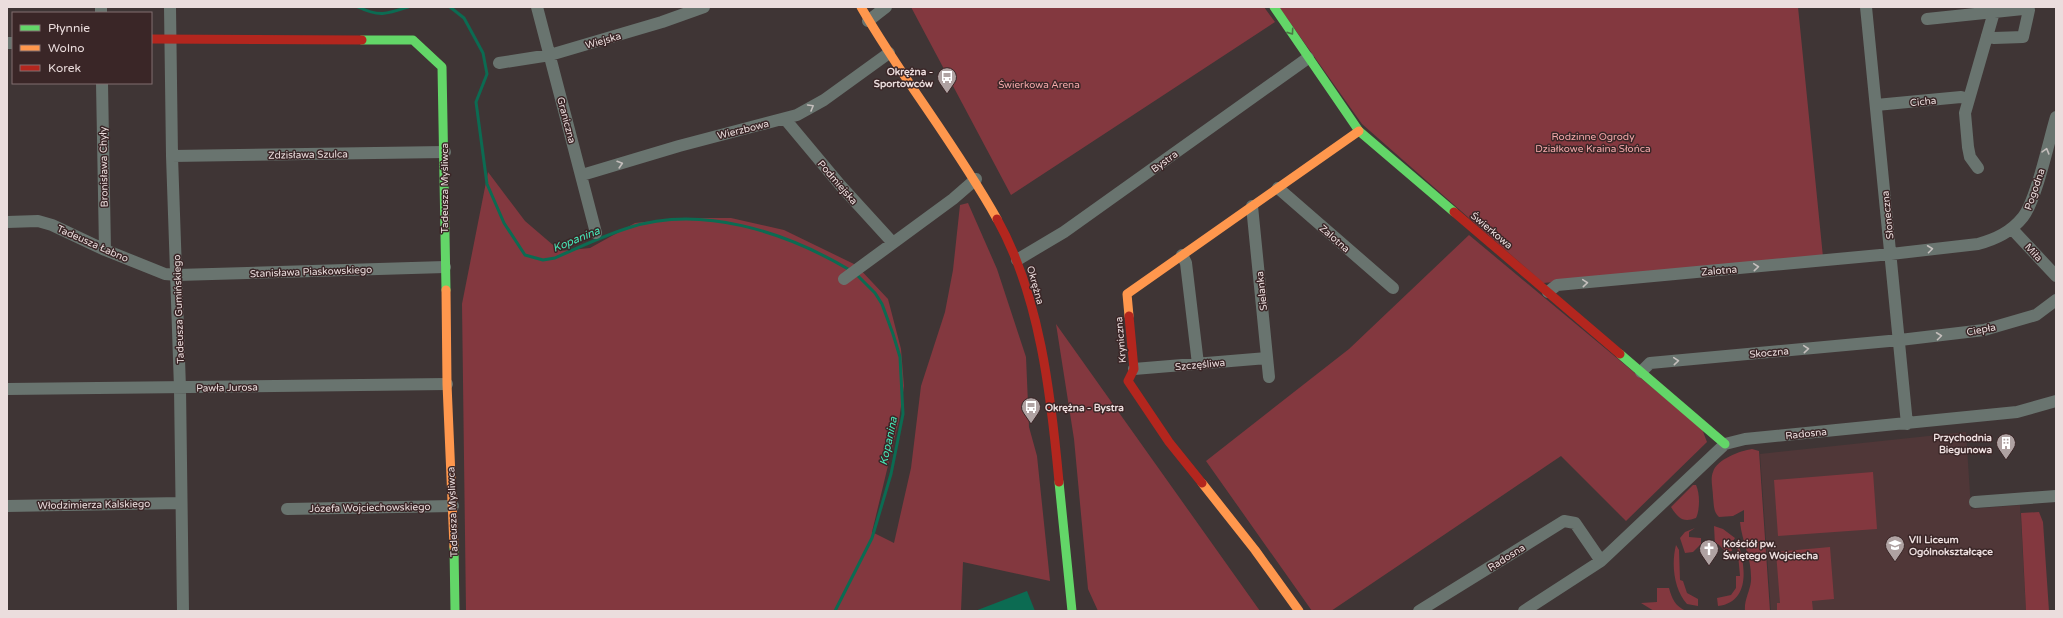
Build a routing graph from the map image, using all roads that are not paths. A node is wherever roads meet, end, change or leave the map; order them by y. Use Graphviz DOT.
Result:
graph roads {
  1 [pos="170,7"];
  2 [pos="537,7"];
  3 [pos="704,7"];
  4 [pos="861,7"];
  5 [pos="886,7"];
  6 [pos="1274,7"];
  7 [pos="1866,7"];
  8 [pos="1994,12"];
  9 [pos="1927,18"];
  10 [pos="868,20"];
  11 [pos="1987,36"];
  12 [pos="152,39"];
  13 [pos="171,39"];
  14 [pos="889,53"];
  15 [pos="550,55"];
  16 [pos="1308,58"];
  17 [pos="499,63"];
  18 [pos="102,84"];
  19 [pos="1968,99"];
  20 [pos="1876,106"];
  21 [pos="2056,117"];
  22 [pos="785,119"];
  23 [pos="1359,131"];
  24 [pos="444,152"];
  25 [pos="172,156"];
  26 [pos="1978,168"];
  27 [pos="582,175"];
  28 [pos="976,179"];
  29 [pos="1278,188"];
  30 [pos="1252,206"];
  31 [pos="7,222"];
  32 [pos="2012,228"];
  33 [pos="596,233"];
  34 [pos="893,243"];
  35 [pos="105,250"];
  36 [pos="1891,254"];
  37 [pos="1182,255"];
  38 [pos="1017,260"];
  39 [pos="445,268"];
  40 [pos="177,275"];
  41 [pos="2056,276"];
  42 [pos="844,279"];
  43 [pos="1393,288"];
  44 [pos="1548,292"];
  45 [pos="2056,300"];
  46 [pos="1900,340"];
  47 [pos="1267,358"];
  48 [pos="1198,364"];
  49 [pos="1134,369"];
  50 [pos="1641,372"];
  51 [pos="1269,377"];
  52 [pos="447,384"];
  53 [pos="180,388"];
  54 [pos="7,389"];
  55 [pos="2056,401"];
  56 [pos="1907,424"];
  57 [pos="1724,444"];
  58 [pos="2056,496"];
  59 [pos="1975,502"];
  60 [pos="181,503"];
  61 [pos="7,506"];
  62 [pos="453,506"];
  63 [pos="287,509"];
  64 [pos="1601,561"];
  65 [pos="184,611"];
  66 [pos="455,611"];
  67 [pos="1072,611"];
  68 [pos="1299,611"];
  69 [pos="1419,611"];
  70 [pos="1524,611"];
  1 -- 13 [label="street, Tadeusza Gumińskiego"];
  2 -- 15 [label="street, Graniczna"];
  3 -- 15 [label="street, Wiejska"];
  4 -- 10 [label="street, Okrężna"];
  5 -- 10 [label="street"];
  6 -- 16 [label="street, Świerkowa, one-way"];
  7 -- 20 [label="street, Słoneczna"];
  8 -- 9 [label="street"];
  8 -- 11 [label="street"];
  8 -- 11 [label="street"];
  10 -- 14 [label="street, Okrężna"];
  11 -- 19 [label="street"];
  12 -- 13 [label="street, Tadeusza Myśliwca"];
  13 -- 24 [label="street, Tadeusza Myśliwca"];
  13 -- 25 [label="street, Tadeusza Gumińskiego"];
  22 -- 14 [label="street, Wierzbowa, one-way"];
  14 -- 28 [label="street, Okrężna"];
  15 -- 17 [label="street, Wiejska"];
  15 -- 27 [label="street, Graniczna"];
  16 -- 23 [label="street, Świerkowa"];
  16 -- 38 [label="street, Bystra"];
  18 -- 35 [label="street, Bronisława Chyły"];
  19 -- 20 [label="street, Cicha"];
  19 -- 26 [label="street"];
  20 -- 36 [label="street, Słoneczna"];
  32 -- 21 [label="street, Pogodna, one-way"];
  27 -- 22 [label="street, Wierzbowa, one-way"];
  22 -- 34 [label="street, Podmiejska"];
  23 -- 29 [label="street, Kryniczna"];
  23 -- 44 [label="street, Świerkowa"];
  24 -- 25 [label="street, Zdzisława Szulca"];
  24 -- 39 [label="street, Tadeusza Myśliwca"];
  25 -- 40 [label="street, Tadeusza Gumińskiego"];
  27 -- 33 [label="street, Graniczna"];
  28 -- 34 [label="street"];
  28 -- 38 [label="street, Okrężna"];
  29 -- 30 [label="street, Kryniczna"];
  29 -- 43 [label="street, Zalotna"];
  30 -- 37 [label="street, Kryniczna"];
  30 -- 47 [label="street, Sielanka"];
  31 -- 35 [label="street, Tadeusza Łabno"];
  36 -- 32 [label="street, Pogodna, one-way"];
  32 -- 41 [label="street, Miła"];
  34 -- 42 [label="street"];
  35 -- 40 [label="street, Tadeusza Łabno"];
  44 -- 36 [label="street, Zalotna, one-way"];
  36 -- 46 [label="street, Słoneczna"];
  37 -- 48 [label="street"];
  37 -- 49 [label="street, Kryniczna"];
  38 -- 67 [label="street, Okrężna"];
  39 -- 40 [label="street, Stanisława Piaskowskiego"];
  39 -- 52 [label="street, Tadeusza Myśliwca"];
  40 -- 53 [label="street, Tadeusza Gumińskiego"];
  44 -- 50 [label="street, Świerkowa"];
  46 -- 45 [label="street, Ciepła, one-way"];
  50 -- 46 [label="street, Skoczna, one-way"];
  46 -- 56 [label="street, Słoneczna"];
  47 -- 48 [label="street, Szczęśliwa"];
  47 -- 51 [label="street, Sielanka"];
  48 -- 49 [label="street, Szczęśliwa"];
  49 -- 68 [label="street, Kryniczna"];
  50 -- 57 [label="street, Świerkowa"];
  52 -- 53 [label="street, Pawła Jurosa"];
  52 -- 62 [label="street, Tadeusza Myśliwca"];
  53 -- 54 [label="street, Pawła Jurosa"];
  53 -- 60 [label="street, Tadeusza Gumińskiego"];
  55 -- 56 [label="street, Radosna"];
  56 -- 57 [label="street, Radosna"];
  57 -- 64 [label="street"];
  58 -- 59 [label="street"];
  60 -- 61 [label="street, Włodzimierza Kalskiego"];
  60 -- 65 [label="street, Tadeusza Gumińskiego"];
  62 -- 63 [label="street, Józefa Wojciechowskiego"];
  62 -- 66 [label="street, Tadeusza Myśliwca"];
  64 -- 69 [label="street, Radosna"];
  64 -- 70 [label="street"];
}
